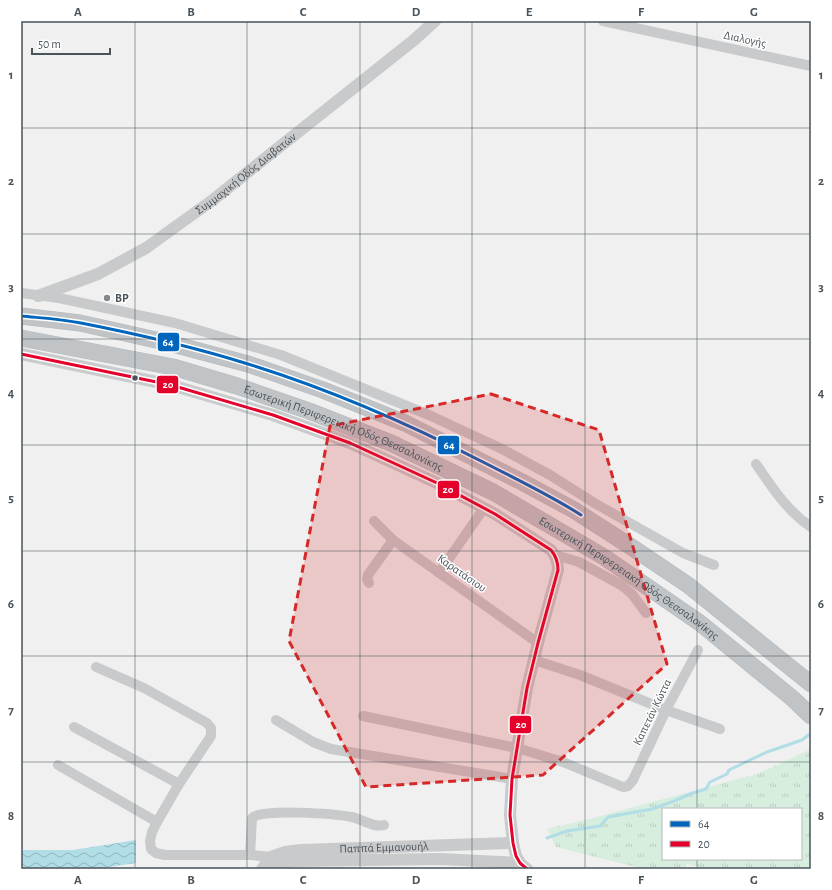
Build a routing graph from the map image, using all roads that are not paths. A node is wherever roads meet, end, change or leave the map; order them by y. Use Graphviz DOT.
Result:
graph roads {
  1 [pos="435,21"];
  2 [pos="603,21"];
  3 [pos="811,66"];
  4 [pos="21,293"];
  5 [pos="38,296"];
  6 [pos="21,316"];
  7 [pos="21,338"];
  8 [pos="21,354"];
  9 [pos="756,464"];
  10 [pos="484,508"];
  11 [pos="374,521"];
  12 [pos="811,527"];
  13 [pos="393,540"];
  14 [pos="555,555"];
  15 [pos="714,565"];
  16 [pos="439,573"];
  17 [pos="369,583"];
  18 [pos="646,613"];
  19 [pos="538,643"];
  20 [pos="698,650"];
  21 [pos="534,660"];
  22 [pos="96,668"];
  23 [pos="811,684"];
  24 [pos="666,710"];
  25 [pos="363,716"];
  26 [pos="811,716"];
  27 [pos="276,720"];
  28 [pos="74,727"];
  29 [pos="720,729"];
  30 [pos="517,748"];
  31 [pos="58,765"];
  32 [pos="512,779"];
  33 [pos="179,784"];
  34 [pos="158,822"];
  35 [pos="384,825"];
  36 [pos="513,843"];
  37 [pos="250,855"];
  38 [pos="271,857"];
  39 [pos="471,865"];
  40 [pos="523,866"];
  41 [pos="262,869"];
  42 [pos="265,869"];
  1 -- 5 [label="street, Συμμαχική Οδός Διαβατών"];
  2 -- 3 [label="street, Διαλογής"];
  4 -- 5 [label="street"];
  5 -- 15 [label="street"];
  6 -- 23 [label="highway, Εσωτερική Περιφερειακή Οδός Θεσσαλονίκης"];
  7 -- 26 [label="highway, Εσωτερική Περιφερειακή Οδός Θεσσαλονίκης"];
  8 -- 10 [label="street"];
  9 -- 12 [label="street"];
  10 -- 14 [label="street"];
  10 -- 16 [label="street"];
  11 -- 13 [label="street, Καρατάσιου"];
  13 -- 16 [label="street, Καρατάσιου"];
  13 -- 17 [label="street"];
  14 -- 18 [label="street"];
  14 -- 19 [label="street"];
  16 -- 19 [label="street, Καρατάσιου"];
  19 -- 21 [label="street"];
  20 -- 24 [label="street, Καπετάν Κώττα"];
  21 -- 24 [label="street"];
  21 -- 30 [label="street"];
  22 -- 33 [label="street"];
  24 -- 29 [label="street"];
  24 -- 30 [label="street, Καπετάν Κώττα"];
  25 -- 30 [label="street"];
  27 -- 32 [label="street"];
  28 -- 33 [label="street"];
  30 -- 32 [label="street"];
  31 -- 34 [label="street"];
  32 -- 36 [label="street"];
  33 -- 34 [label="street"];
  34 -- 37 [label="street"];
  35 -- 37 [label="street"];
  36 -- 38 [label="street, Παππά Εμμανουήλ"];
  36 -- 40 [label="street"];
  37 -- 38 [label="street"];
  38 -- 41 [label="street"];
  39 -- 40 [label="street, Παππά Εμμανουήλ"];
  39 -- 42 [label="street, Παππά Εμμανουήλ"];
}
